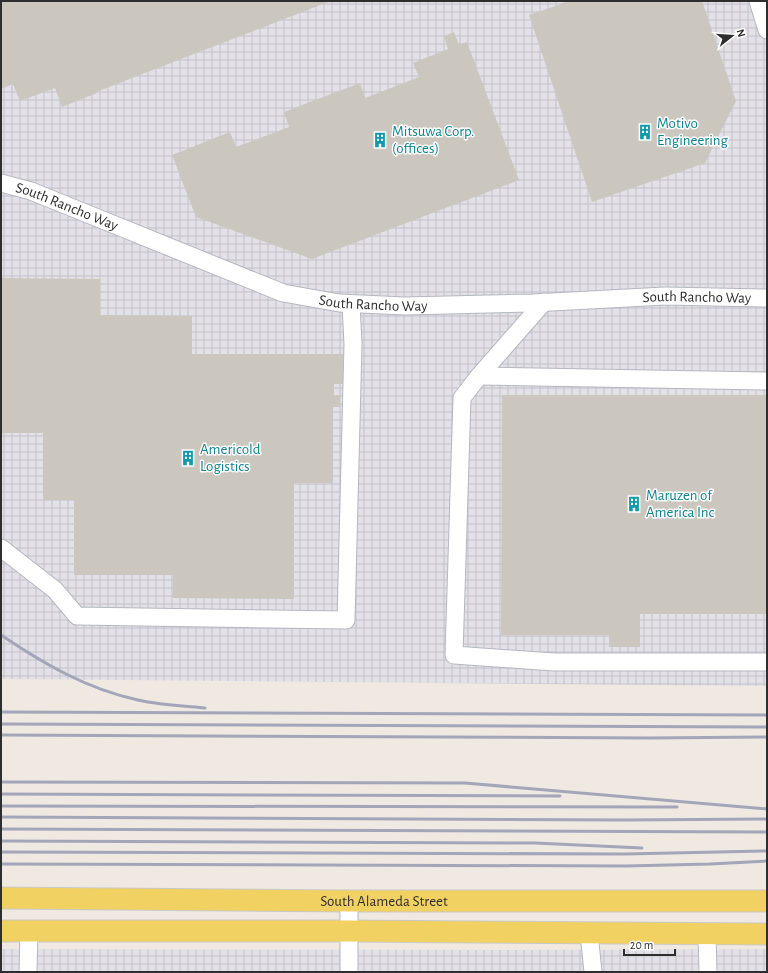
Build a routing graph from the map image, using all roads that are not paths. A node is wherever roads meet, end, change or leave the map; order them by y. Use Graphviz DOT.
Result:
graph roads {
  1 [pos="758,1"];
  2 [pos="767,30"];
  3 [pos="1,183"];
  4 [pos="767,298"];
  5 [pos="544,302"];
  6 [pos="351,304"];
  7 [pos="479,376"];
  8 [pos="767,380"];
  9 [pos="1,548"];
  10 [pos="767,662"];
  11 [pos="1,898"];
  12 [pos="349,901"];
  13 [pos="767,901"];
  14 [pos="1,931"];
  15 [pos="28,931"];
  16 [pos="350,931"];
  17 [pos="589,933"];
  18 [pos="707,934"];
  19 [pos="767,934"];
  20 [pos="28,972"];
  21 [pos="349,972"];
  22 [pos="593,972"];
  23 [pos="708,972"];
  1 -- 2 [label="street"];
  3 -- 6 [label="street, South Rancho Way"];
  4 -- 5 [label="street, South Rancho Way"];
  5 -- 6 [label="street, South Rancho Way"];
  5 -- 7 [label="street"];
  6 -- 9 [label="street"];
  7 -- 8 [label="street"];
  7 -- 10 [label="street"];
  11 -- 12 [label="main road, South Alameda Street"];
  12 -- 13 [label="main road, South Alameda Street"];
  12 -- 16 [label="street"];
  14 -- 15 [label="main road, South Alameda Street"];
  15 -- 16 [label="main road, South Alameda Street"];
  15 -- 20 [label="street"];
  16 -- 17 [label="main road, South Alameda Street"];
  16 -- 21 [label="street"];
  17 -- 18 [label="main road, South Alameda Street"];
  17 -- 22 [label="street"];
  18 -- 19 [label="main road, South Alameda Street"];
  18 -- 23 [label="street"];
}
